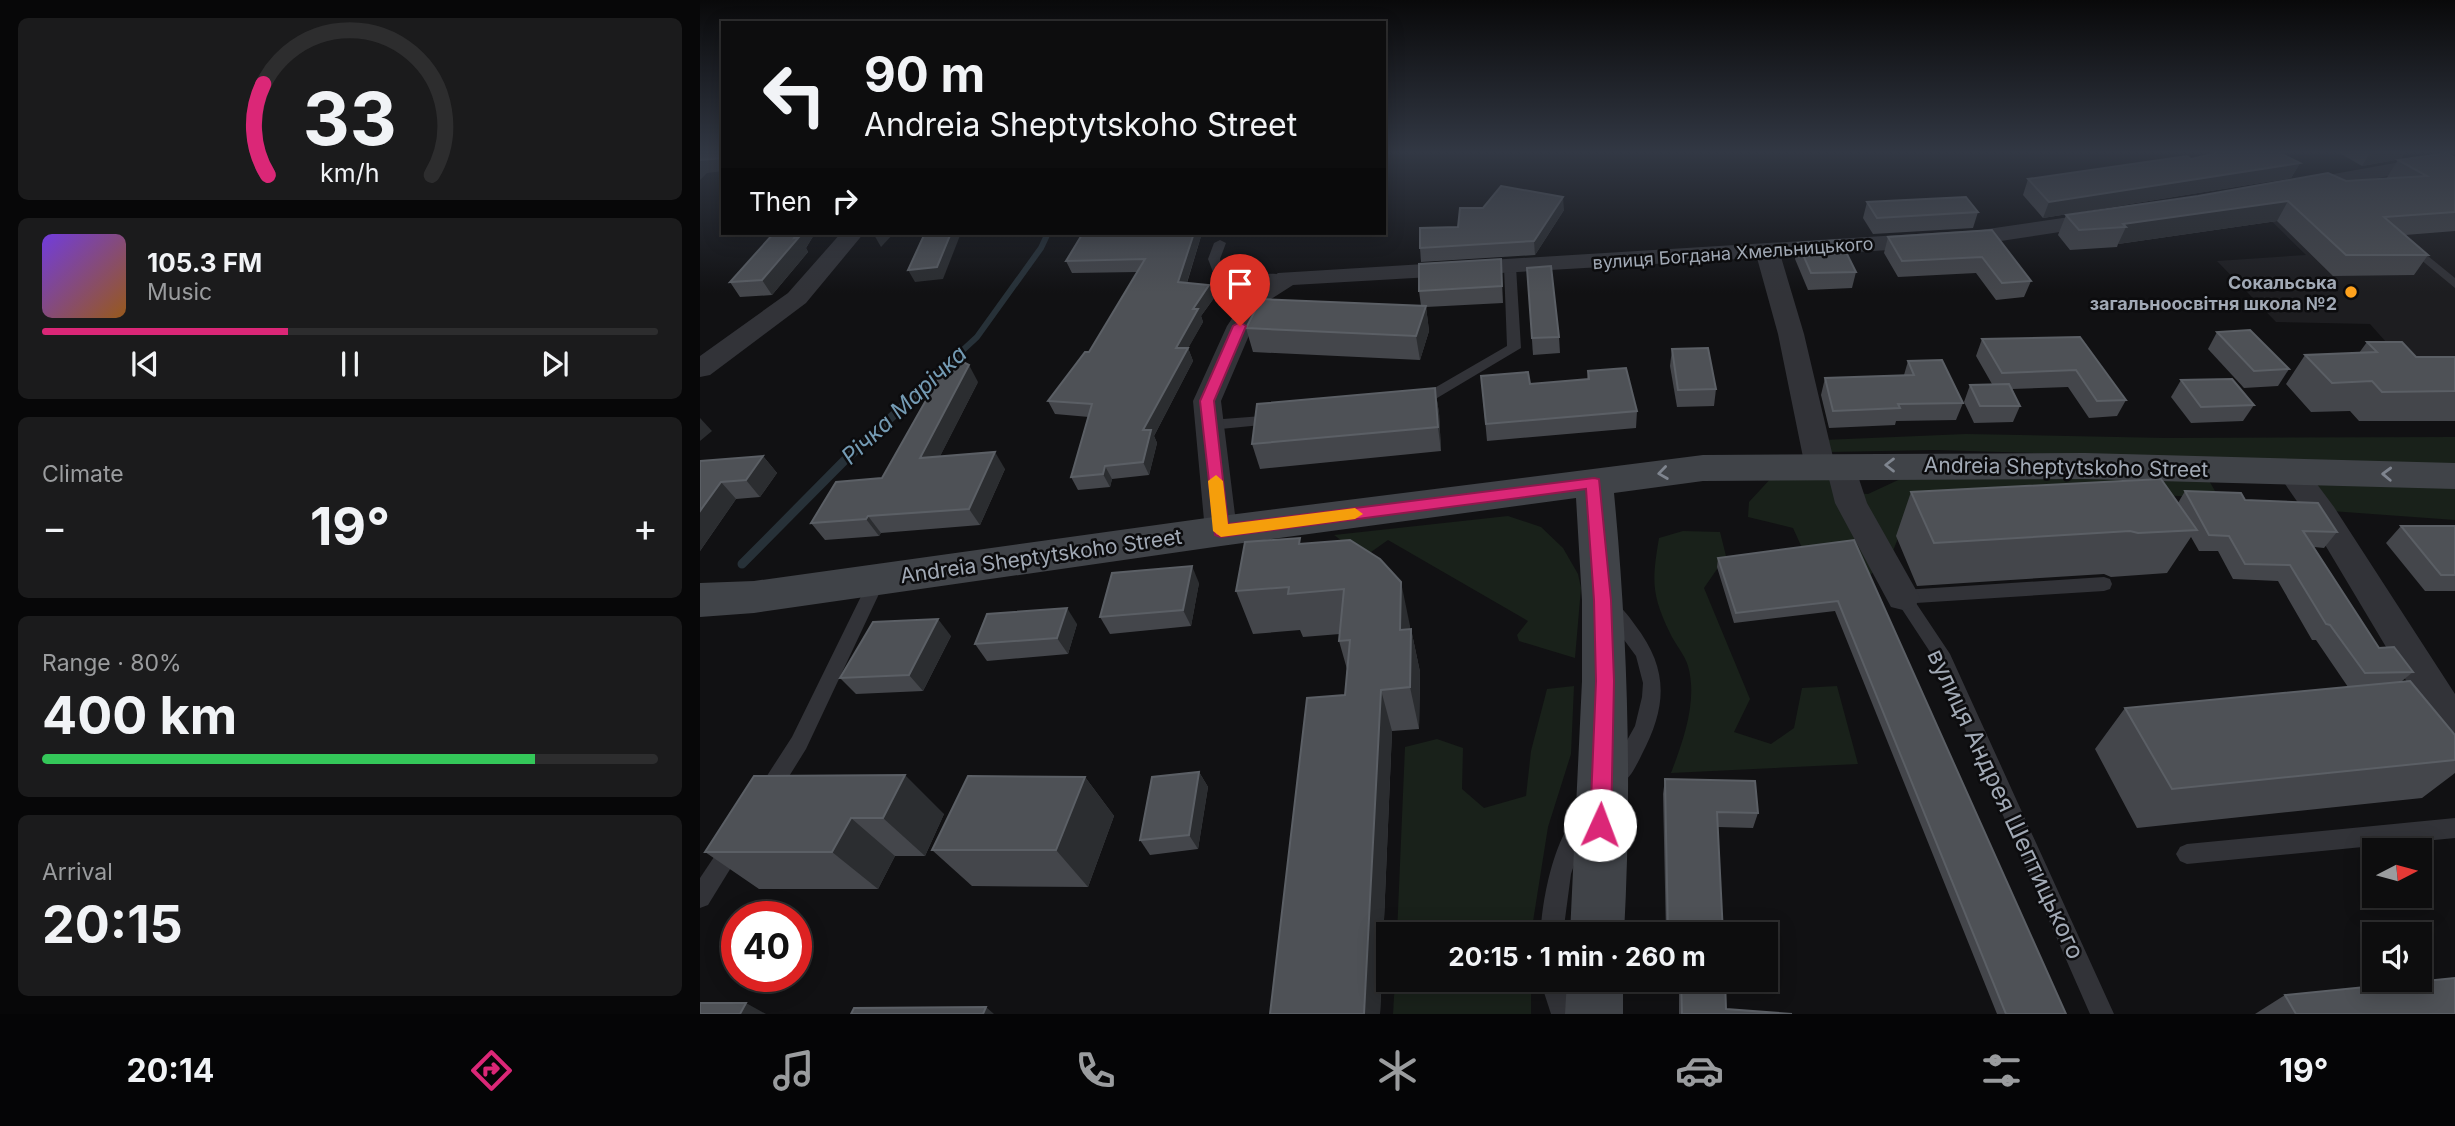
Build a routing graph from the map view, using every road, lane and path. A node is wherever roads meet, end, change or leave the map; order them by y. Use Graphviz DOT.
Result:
graph roads {
  1 [pos="2133,214"];
  2 [pos="851,235"];
  3 [pos="1220,243"];
  4 [pos="2412,247"];
  5 [pos="1767,251"];
  6 [pos="1510,267"];
  7 [pos="1287,278"];
  8 [pos="2455,284"];
  9 [pos="700,369"];
  10 [pos="1401,407"];
  11 [pos="1289,419"];
  12 [pos="1210,425"];
  13 [pos="1830,466"];
  14 [pos="2291,471"];
  15 [pos="2455,476"];
  16 [pos="1594,483"];
  17 [pos="1221,531"];
  18 [pos="878,578"];
  19 [pos="2104,584"];
  20 [pos="1903,597"];
  21 [pos="700,600"];
  22 [pos="2455,727"];
  23 [pos="1601,798"];
  24 [pos="757,809"];
  25 [pos="2455,828"];
  26 [pos="743,831"];
  27 [pos="2187,854"];
  28 [pos="700,897"];
  29 [pos="1552,922"];
  30 [pos="1597,922"];
  31 [pos="1556,992"];
  32 [pos="1595,992"];
  33 [pos="1563,1014"];
  34 [pos="1594,1014"];
  35 [pos="2102,1014"];
  1 -- 5 [label="street, вулиця Богдана Хмельницького"];
  2 -- 9 [label="street"];
  3 -- 7 [label="lane"];
  4 -- 8 [label="lane"];
  5 -- 6 [label="street, вулиця Богдана Хмельницького"];
  5 -- 13 [label="street"];
  6 -- 7 [label="street, вулиця Богдана Хмельницького"];
  6 -- 10 [label="lane"];
  7 -- 12 [label="street"];
  11 -- 12 [label="lane"];
  12 -- 17 [label="street"];
  14 -- 13 [label="street, Andreia Sheptytskoho Street, one-way"];
  13 -- 16 [label="street, Andreia Sheptytskoho Street, one-way"];
  13 -- 20 [label="street"];
  15 -- 14 [label="street, Andreia Sheptytskoho Street, one-way"];
  14 -- 22 [label="street"];
  16 -- 17 [label="street, Andreia Sheptytskoho Street"];
  16 -- 23 [label="street"];
  17 -- 18 [label="street, Andreia Sheptytskoho Street"];
  18 -- 21 [label="street, Andreia Sheptytskoho Street"];
  18 -- 24 [label="lane"];
  19 -- 20 [label="lane"];
  20 -- 35 [label="lane, вулиця Андрея Шептицького"];
  23 -- 29 [label="lane"];
  23 -- 30 [label="street"];
  25 -- 27 [label="lane"];
  26 -- 28 [label="lane"];
  31 -- 33 [label="lane"];
  32 -- 34 [label="street"];
}
